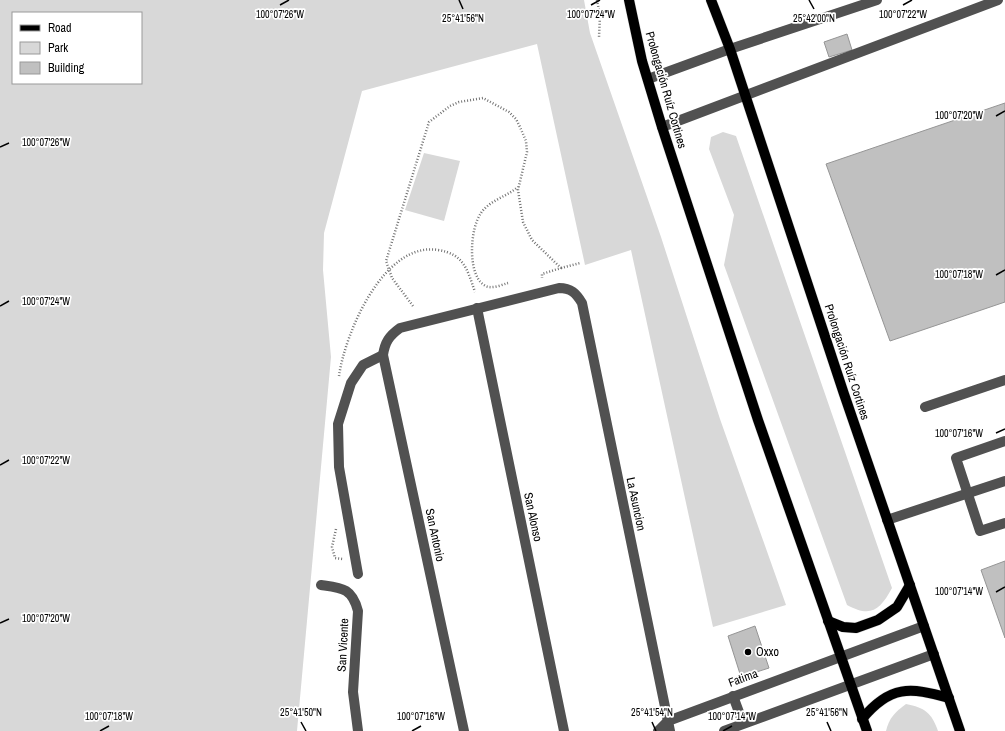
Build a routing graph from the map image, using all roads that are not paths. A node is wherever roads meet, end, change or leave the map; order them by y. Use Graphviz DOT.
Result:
graph roads {
  1 [pos="629,0"];
  2 [pos="711,0"];
  3 [pos="877,0"];
  4 [pos="998,0"];
  5 [pos="730,49"];
  6 [pos="648,80"];
  7 [pos="746,96"];
  8 [pos="662,128"];
  9 [pos="477,308"];
  10 [pos="383,355"];
  11 [pos="1005,380"];
  12 [pos="925,407"];
  13 [pos="1005,442"];
  14 [pos="1005,481"];
  15 [pos="968,493"];
  16 [pos="887,520"];
  17 [pos="1005,523"];
  18 [pos="358,574"];
  19 [pos="321,585"];
  20 [pos="910,585"];
  21 [pos="828,621"];
  22 [pos="924,626"];
  23 [pos="934,654"];
  24 [pos="840,656"];
  25 [pos="851,684"];
  26 [pos="733,696"];
  27 [pos="949,698"];
  28 [pos="862,719"];
  29 [pos="668,721"];
  30 [pos="743,723"];
  31 [pos="358,731"];
  32 [pos="464,731"];
  33 [pos="564,731"];
  34 [pos="658,731"];
  35 [pos="670,731"];
  36 [pos="724,731"];
  37 [pos="867,731"];
  38 [pos="960,731"];
  1 -- 6 [label="main road, Prolongación Ruíz Cortines"];
  2 -- 5 [label="main road, Prolongación Ruíz Cortines"];
  3 -- 5 [label="street"];
  4 -- 7 [label="street"];
  5 -- 6 [label="street"];
  5 -- 7 [label="main road, Prolongación Ruíz Cortines"];
  6 -- 8 [label="main road, Prolongación Ruíz Cortines"];
  7 -- 8 [label="street"];
  7 -- 16 [label="main road, Prolongación Ruíz Cortines"];
  8 -- 21 [label="main road, Prolongación Ruíz Cortines"];
  9 -- 10 [label="street, San Antonio"];
  9 -- 29 [label="street, La Asuncion"];
  9 -- 33 [label="street, San Alonso"];
  10 -- 18 [label="street"];
  10 -- 32 [label="street, San Antonio"];
  11 -- 12 [label="street"];
  13 -- 15 [label="street"];
  14 -- 15 [label="street"];
  15 -- 16 [label="street"];
  15 -- 17 [label="street"];
  16 -- 20 [label="main road, Prolongación Ruíz Cortines"];
  19 -- 31 [label="street, San Vicente"];
  20 -- 21 [label="main road"];
  20 -- 22 [label="main road, Prolongación Ruíz Cortines"];
  21 -- 24 [label="main road, Prolongación Ruíz Cortines"];
  22 -- 23 [label="main road, Prolongación Ruíz Cortines"];
  22 -- 24 [label="street, Fatima"];
  23 -- 25 [label="street"];
  23 -- 27 [label="main road, Prolongación Ruíz Cortines"];
  24 -- 25 [label="main road, Prolongación Ruíz Cortines"];
  24 -- 26 [label="street, Fatima"];
  25 -- 28 [label="main road, Prolongación Ruíz Cortines"];
  25 -- 30 [label="street"];
  26 -- 29 [label="street, Fatima"];
  26 -- 30 [label="street"];
  27 -- 28 [label="main road"];
  27 -- 38 [label="main road, Prolongación Ruíz Cortines"];
  28 -- 37 [label="main road, Prolongación Ruíz Cortines"];
  29 -- 34 [label="street, Fatima"];
  29 -- 35 [label="street, La Asuncion"];
  30 -- 36 [label="street"];
}
